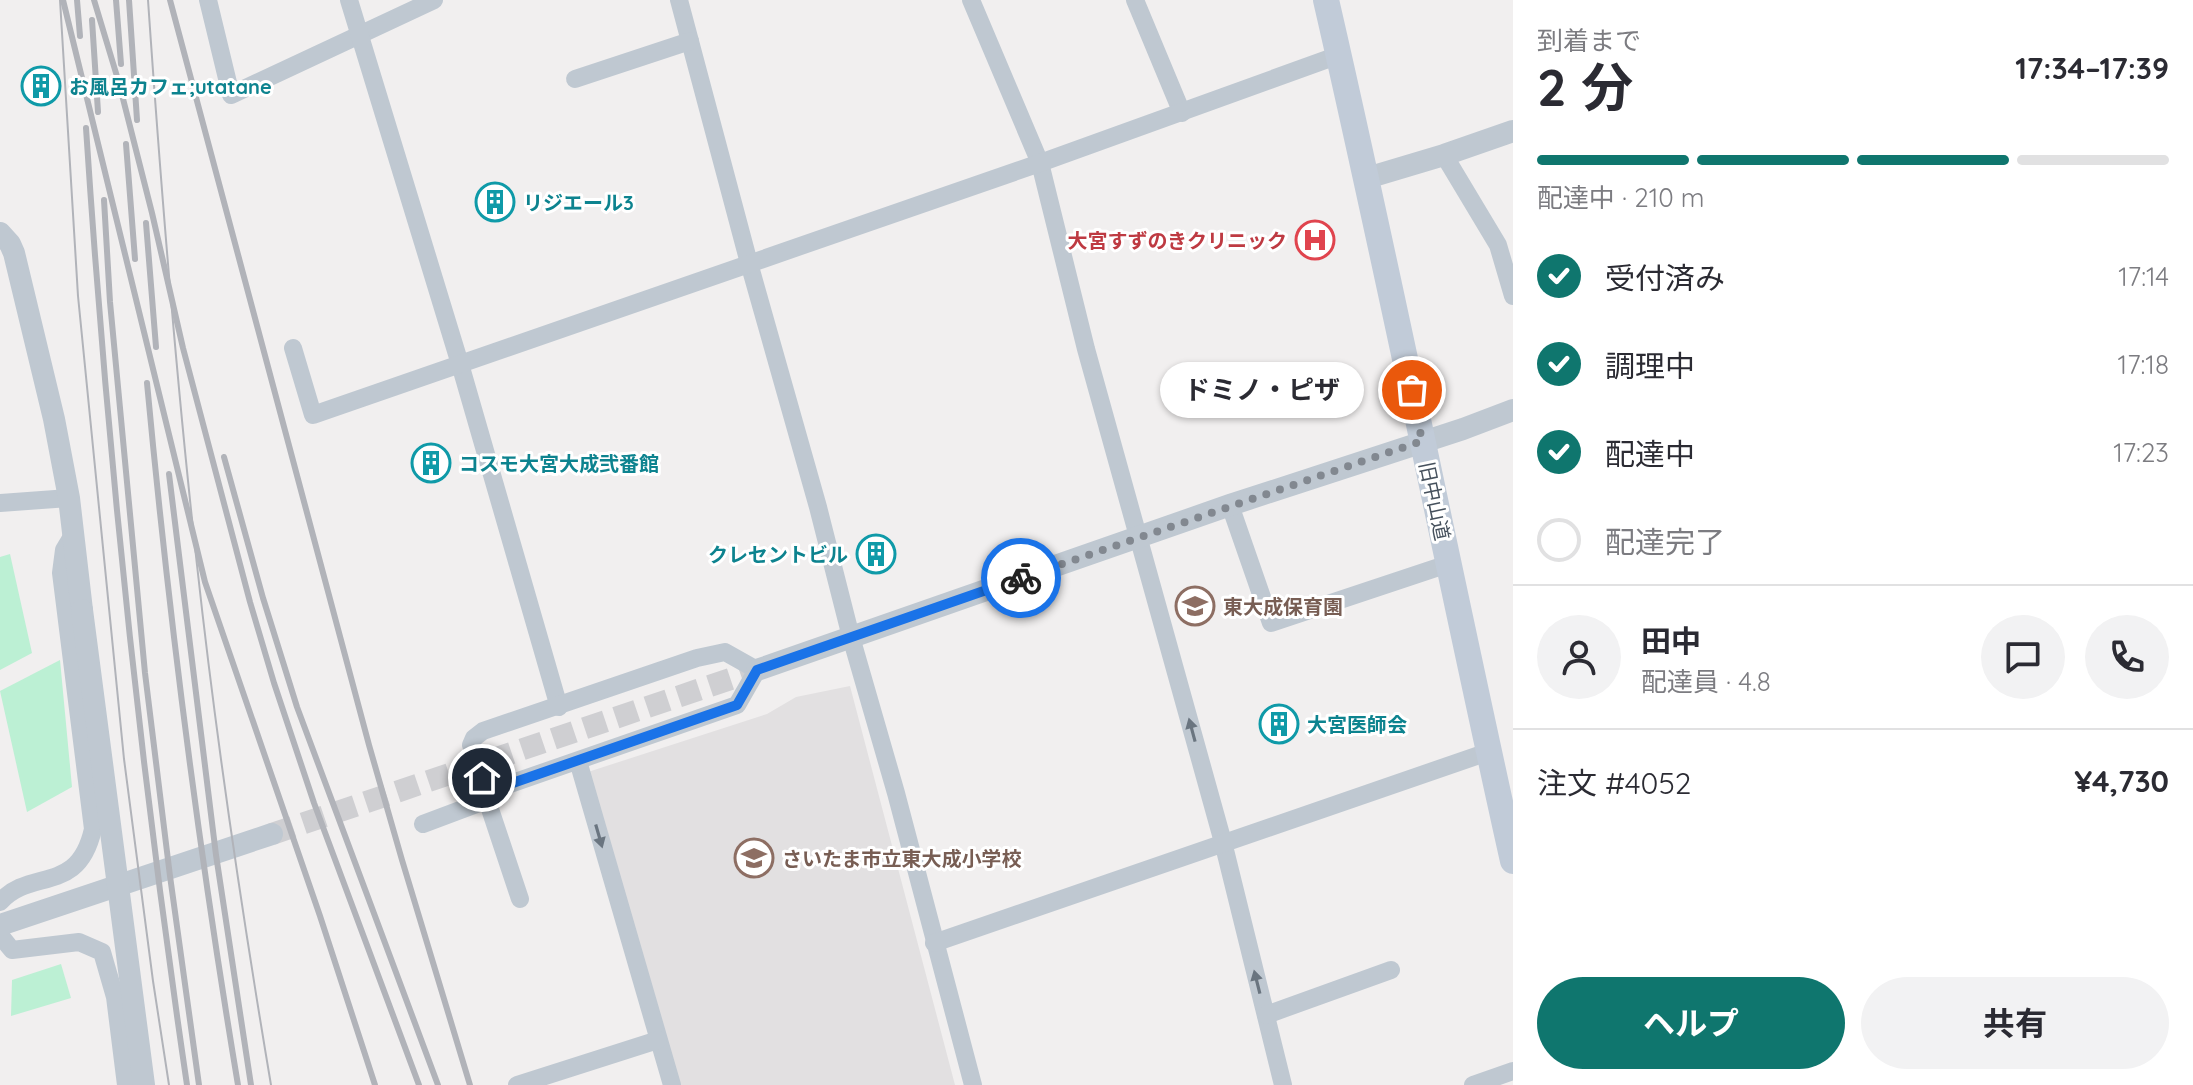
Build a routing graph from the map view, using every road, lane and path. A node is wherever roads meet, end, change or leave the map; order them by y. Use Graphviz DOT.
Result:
graph roads {
  1 [pos="208,0"];
  2 [pos="349,0"];
  3 [pos="434,0"];
  4 [pos="679,0"];
  5 [pos="971,0"];
  6 [pos="1135,0"];
  7 [pos="1326,0"];
  8 [pos="359,34"];
  9 [pos="690,41"];
  10 [pos="1339,55"];
  11 [pos="575,79"];
  12 [pos="1182,113"];
  13 [pos="1513,131"];
  14 [pos="1444,155"];
  15 [pos="1040,163"];
  16 [pos="1367,178"];
  17 [pos="0,233"];
  18 [pos="749,263"];
  19 [pos="1513,296"];
  20 [pos="293,348"];
  21 [pos="460,364"];
  22 [pos="1513,410"];
  23 [pos="1422,441"];
  24 [pos="69,498"];
  25 [pos="0,503"];
  26 [pos="1230,505"];
  27 [pos="73,535"];
  28 [pos="1139,536"];
  29 [pos="1448,564"];
  30 [pos="851,637"];
  31 [pos="757,670"];
  32 [pos="559,707"];
  33 [pos="1488,752"];
  34 [pos="578,761"];
  35 [pos="489,794"];
  36 [pos="423,824"];
  37 [pos="272,834"];
  38 [pos="1223,842"];
  39 [pos="1513,861"];
  40 [pos="520,899"];
  41 [pos="0,902"];
  42 [pos="0,925"];
  43 [pos="0,935"];
  44 [pos="934,943"];
  45 [pos="1391,970"];
  46 [pos="1266,1015"];
  47 [pos="658,1040"];
  48 [pos="1513,1071"];
  49 [pos="126,1085"];
  50 [pos="144,1085"];
  51 [pos="517,1085"];
  52 [pos="672,1085"];
  53 [pos="973,1085"];
  54 [pos="1283,1085"];
  55 [pos="1473,1085"];
  1 -- 8 [label="street"];
  2 -- 8 [label="street"];
  3 -- 8 [label="street"];
  4 -- 9 [label="street"];
  5 -- 15 [label="street"];
  6 -- 12 [label="street"];
  7 -- 10 [label="main road, 旧中山道"];
  8 -- 21 [label="street"];
  9 -- 11 [label="street"];
  9 -- 18 [label="street"];
  10 -- 12 [label="street"];
  10 -- 16 [label="main road, 旧中山道"];
  12 -- 15 [label="street"];
  13 -- 14 [label="street"];
  14 -- 16 [label="street"];
  14 -- 19 [label="street"];
  15 -- 18 [label="street"];
  15 -- 28 [label="street"];
  16 -- 23 [label="main road, 旧中山道"];
  17 -- 24 [label="street"];
  18 -- 21 [label="street"];
  18 -- 30 [label="street"];
  20 -- 21 [label="street"];
  21 -- 32 [label="street"];
  22 -- 23 [label="street"];
  23 -- 26 [label="street"];
  23 -- 29 [label="main road, 旧中山道"];
  24 -- 25 [label="street"];
  24 -- 27 [label="street"];
  26 -- 28 [label="street"];
  26 -- 29 [label="street"];
  27 -- 41 [label="street"];
  27 -- 50 [label="street, bridge"];
  28 -- 30 [label="street"];
  38 -- 28 [label="street, one-way"];
  29 -- 33 [label="main road, 旧中山道"];
  30 -- 31 [label="street"];
  30 -- 44 [label="street"];
  31 -- 32 [label="street"];
  31 -- 34 [label="street"];
  32 -- 35 [label="street"];
  33 -- 38 [label="street"];
  33 -- 39 [label="main road, 旧中山道"];
  34 -- 35 [label="street"];
  34 -- 47 [label="street, one-way"];
  35 -- 36 [label="street"];
  35 -- 40 [label="street"];
  37 -- 42 [label="street"];
  38 -- 44 [label="street"];
  46 -- 38 [label="street, one-way"];
  43 -- 49 [label="street"];
  44 -- 53 [label="street"];
  45 -- 46 [label="street"];
  46 -- 54 [label="street"];
  47 -- 51 [label="street"];
  47 -- 52 [label="street"];
  48 -- 55 [label="street"];
}
